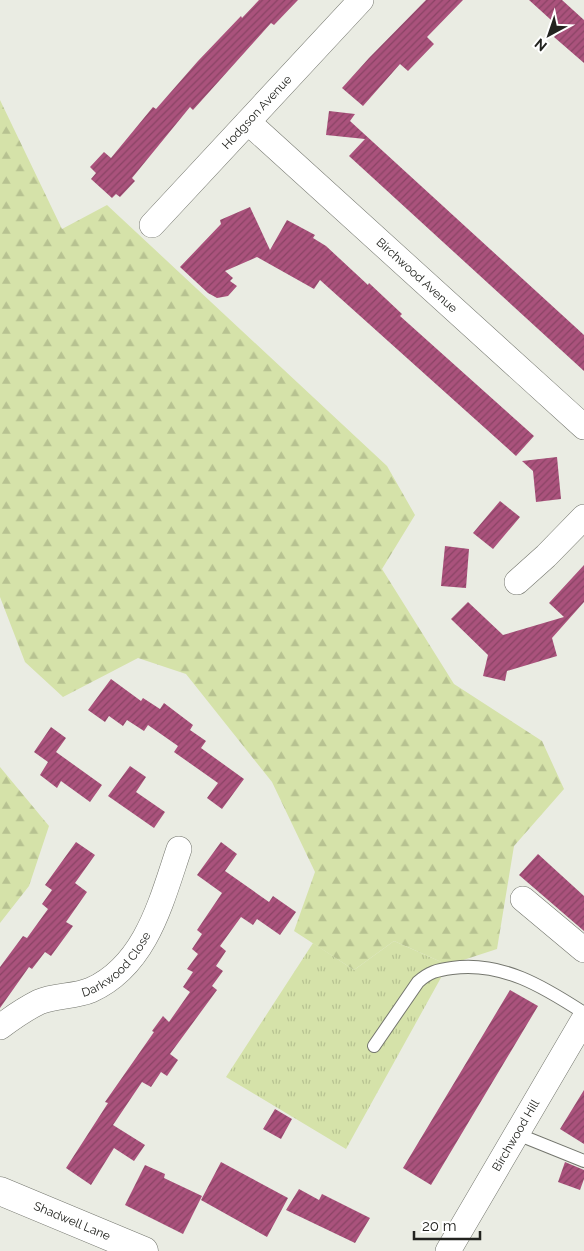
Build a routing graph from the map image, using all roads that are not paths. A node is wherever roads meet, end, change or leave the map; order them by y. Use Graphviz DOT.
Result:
graph roads {
  1 [pos="361,0"];
  2 [pos="248,122"];
  3 [pos="152,225"];
  4 [pos="584,427"];
  5 [pos="584,517"];
  6 [pos="517,582"];
  7 [pos="179,849"];
  8 [pos="524,899"];
  9 [pos="584,950"];
  10 [pos="584,1013"];
  11 [pos="584,1019"];
  12 [pos="0,1027"];
  13 [pos="374,1046"];
  14 [pos="517,1134"];
  15 [pos="584,1160"];
  16 [pos="0,1191"];
  17 [pos="144,1251"];
  18 [pos="448,1251"];
  1 -- 2 [label="street, Hodgson Avenue"];
  2 -- 3 [label="street, Hodgson Avenue"];
  2 -- 4 [label="street, Birchwood Avenue"];
  5 -- 6 [label="street"];
  7 -- 12 [label="street, Darkwood Close"];
  8 -- 9 [label="street"];
  10 -- 13 [label="lane"];
  11 -- 14 [label="street, Birchwood Hill"];
  14 -- 15 [label="lane"];
  14 -- 18 [label="street, Birchwood Hill"];
  16 -- 17 [label="street, Shadwell Lane"];
}
